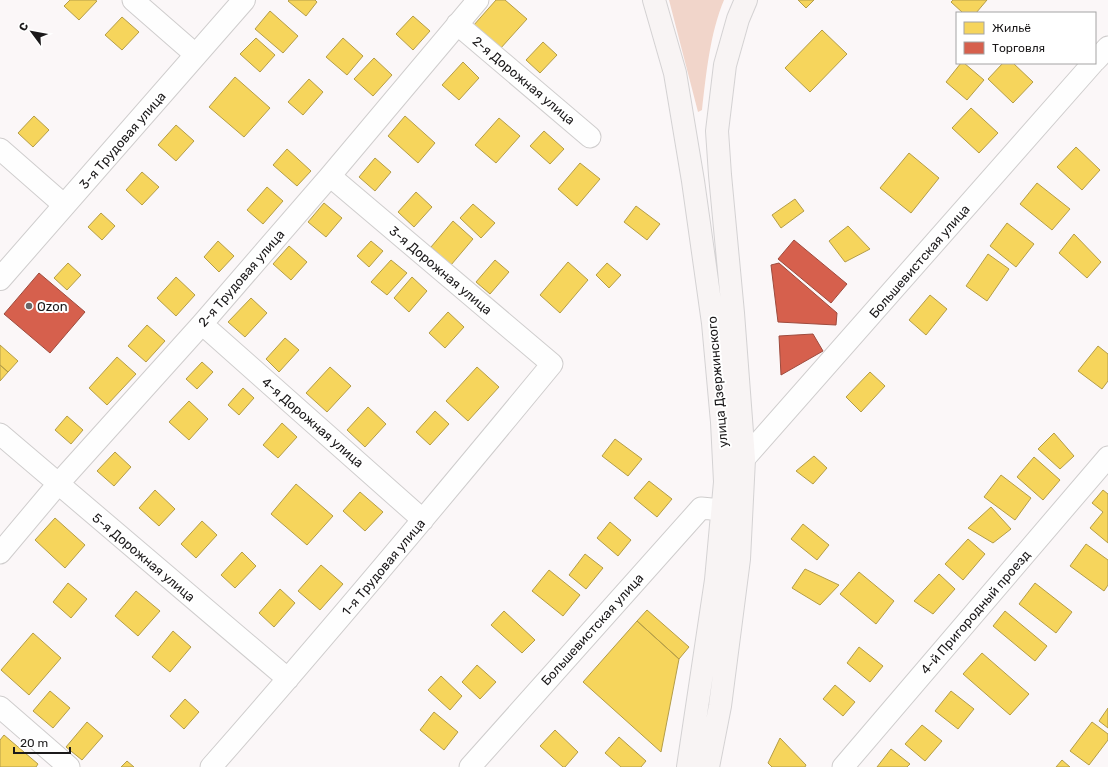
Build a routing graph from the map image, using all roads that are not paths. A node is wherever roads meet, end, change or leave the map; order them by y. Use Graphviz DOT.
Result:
graph roads {
  1 [pos="133,0"];
  2 [pos="244,0"];
  3 [pos="478,0"];
  4 [pos="654,0"];
  5 [pos="746,0"];
  6 [pos="457,24"];
  7 [pos="1108,46"];
  8 [pos="196,55"];
  9 [pos="1096,60"];
  10 [pos="1092,64"];
  11 [pos="590,137"];
  12 [pos="0,149"];
  13 [pos="330,176"];
  14 [pos="64,205"];
  15 [pos="0,280"];
  16 [pos="202,324"];
  17 [pos="552,364"];
  18 [pos="0,434"];
  19 [pos="1108,457"];
  20 [pos="744,459"];
  21 [pos="58,484"];
  22 [pos="722,510"];
  23 [pos="423,520"];
  24 [pos="0,553"];
  25 [pos="288,679"];
  26 [pos="0,707"];
  27 [pos="69,767"];
  28 [pos="210,767"];
  29 [pos="470,767"];
  30 [pos="688,767"];
  31 [pos="708,767"];
  32 [pos="843,767"];
  1 -- 8 [label="street"];
  2 -- 8 [label="street, 3-я Трудовая улица"];
  3 -- 6 [label="street, 2-я Трудовая улица"];
  4 -- 22 [label="main road, улица Дзержинского"];
  5 -- 20 [label="main road, улица Дзержинского"];
  6 -- 11 [label="street, 2-я Дорожная улица"];
  6 -- 13 [label="street, 2-я Трудовая улица"];
  7 -- 9 [label="street, Большевистская улица"];
  8 -- 14 [label="street, 3-я Трудовая улица"];
  10 -- 20 [label="street, Большевистская улица"];
  12 -- 14 [label="street"];
  13 -- 16 [label="street, 2-я Трудовая улица"];
  13 -- 17 [label="street, 3-я Дорожная улица"];
  14 -- 15 [label="street, 3-я Трудовая улица"];
  16 -- 21 [label="street, 2-я Трудовая улица"];
  16 -- 23 [label="street, 4-я Дорожная улица"];
  17 -- 23 [label="street, 1-я Трудовая улица"];
  18 -- 21 [label="street, 5-я Дорожная улица"];
  19 -- 32 [label="street, 4-й Пригородный проезд"];
  20 -- 31 [label="main road, улица Дзержинского"];
  21 -- 24 [label="street, 2-я Трудовая улица"];
  21 -- 25 [label="street, 5-я Дорожная улица"];
  22 -- 29 [label="street, Большевистская улица"];
  22 -- 30 [label="main road, улица Дзержинского"];
  23 -- 25 [label="street, 1-я Трудовая улица"];
  25 -- 28 [label="street, 1-я Трудовая улица"];
  26 -- 27 [label="street"];
}
